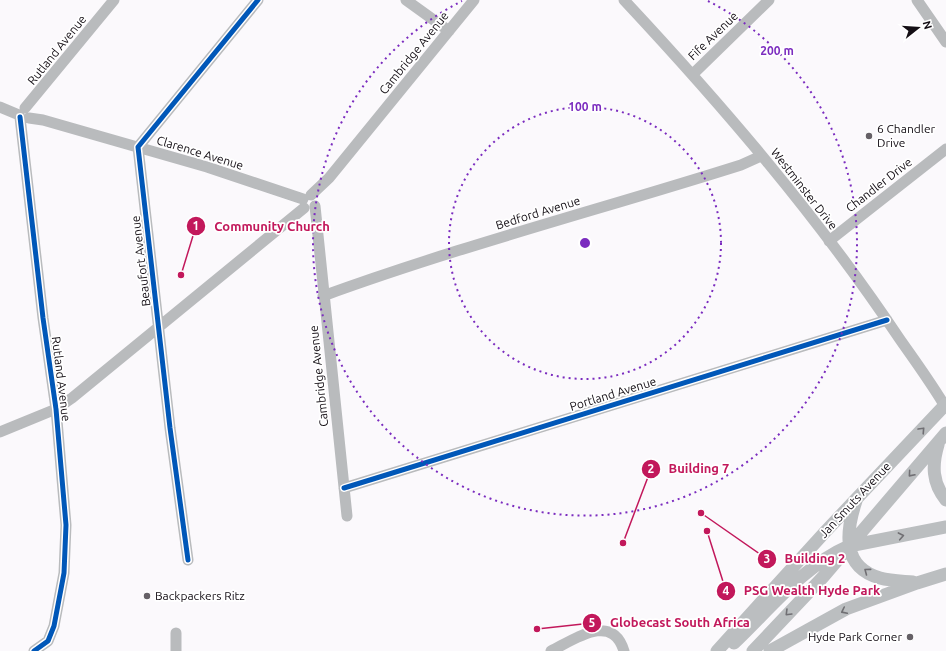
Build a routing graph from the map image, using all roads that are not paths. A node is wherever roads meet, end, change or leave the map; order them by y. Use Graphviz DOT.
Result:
graph roads {
  1 [pos="114,0"];
  2 [pos="258,0"];
  3 [pos="406,0"];
  4 [pos="474,0"];
  5 [pos="624,0"];
  6 [pos="769,0"];
  7 [pos="917,0"];
  8 [pos="449,31"];
  9 [pos="946,42"];
  10 [pos="693,74"];
  11 [pos="2,107"];
  12 [pos="25,114"];
  13 [pos="138,148"];
  14 [pos="946,149"];
  15 [pos="761,156"];
  16 [pos="308,202"];
  17 [pos="829,241"];
  18 [pos="323,296"];
  19 [pos="887,320"];
  20 [pos="159,327"];
  21 [pos="946,406"];
  22 [pos="56,409"];
  23 [pos="0,432"];
  24 [pos="943,437"];
  25 [pos="344,488"];
  26 [pos="858,498"];
  27 [pos="946,500"];
  28 [pos="347,516"];
  29 [pos="946,527"];
  30 [pos="849,546"];
  31 [pos="188,560"];
  32 [pos="946,574"];
  33 [pos="917,583"];
  34 [pos="176,633"];
  35 [pos="34,651"];
  36 [pos="176,651"];
  37 [pos="551,651"];
  38 [pos="624,651"];
  39 [pos="717,651"];
  40 [pos="726,651"];
  41 [pos="752,651"];
  42 [pos="770,651"];
  1 -- 12 [label="street, Rutland Avenue"];
  2 -- 13 [label="street"];
  3 -- 8 [label="street"];
  4 -- 8 [label="street, Cambridge Avenue"];
  5 -- 10 [label="street, Westminster Drive"];
  6 -- 10 [label="street, Fife Avenue"];
  7 -- 9 [label="street"];
  8 -- 16 [label="street, Cambridge Avenue"];
  10 -- 15 [label="street, Westminster Drive"];
  11 -- 12 [label="street, Clarence Avenue"];
  12 -- 13 [label="street, Clarence Avenue"];
  12 -- 22 [label="street, Rutland Avenue"];
  13 -- 16 [label="street, Clarence Avenue"];
  13 -- 20 [label="street, Beaufort Avenue"];
  14 -- 17 [label="street, Chandler Drive"];
  15 -- 17 [label="street, Westminster Drive"];
  15 -- 18 [label="street, Bedford Avenue"];
  16 -- 18 [label="street, Cambridge Avenue"];
  16 -- 20 [label="street"];
  17 -- 19 [label="street, Westminster Drive"];
  18 -- 25 [label="street, Cambridge Avenue"];
  19 -- 21 [label="street, Westminster Drive"];
  19 -- 25 [label="street, Portland Avenue"];
  20 -- 22 [label="street"];
  20 -- 31 [label="street, Beaufort Avenue"];
  26 -- 21 [label="main road, Jan Smuts Avenue, one-way"];
  22 -- 23 [label="street"];
  22 -- 35 [label="street, Rutland Avenue"];
  24 -- 27 [label="main road"];
  24 -- 30 [label="main road, Jan Smuts Avenue, one-way"];
  25 -- 28 [label="street, Cambridge Avenue"];
  26 -- 30 [label="main road"];
  26 -- 39 [label="main road, Jan Smuts Avenue"];
  30 -- 29 [label="main road, one-way"];
  33 -- 30 [label="main road, one-way"];
  30 -- 40 [label="main road"];
  30 -- 41 [label="main road, Jan Smuts Avenue, one-way"];
  32 -- 33 [label="main road"];
  33 -- 42 [label="main road, one-way"];
  34 -- 36 [label="street"];
  37 -- 38 [label="street"];
}
